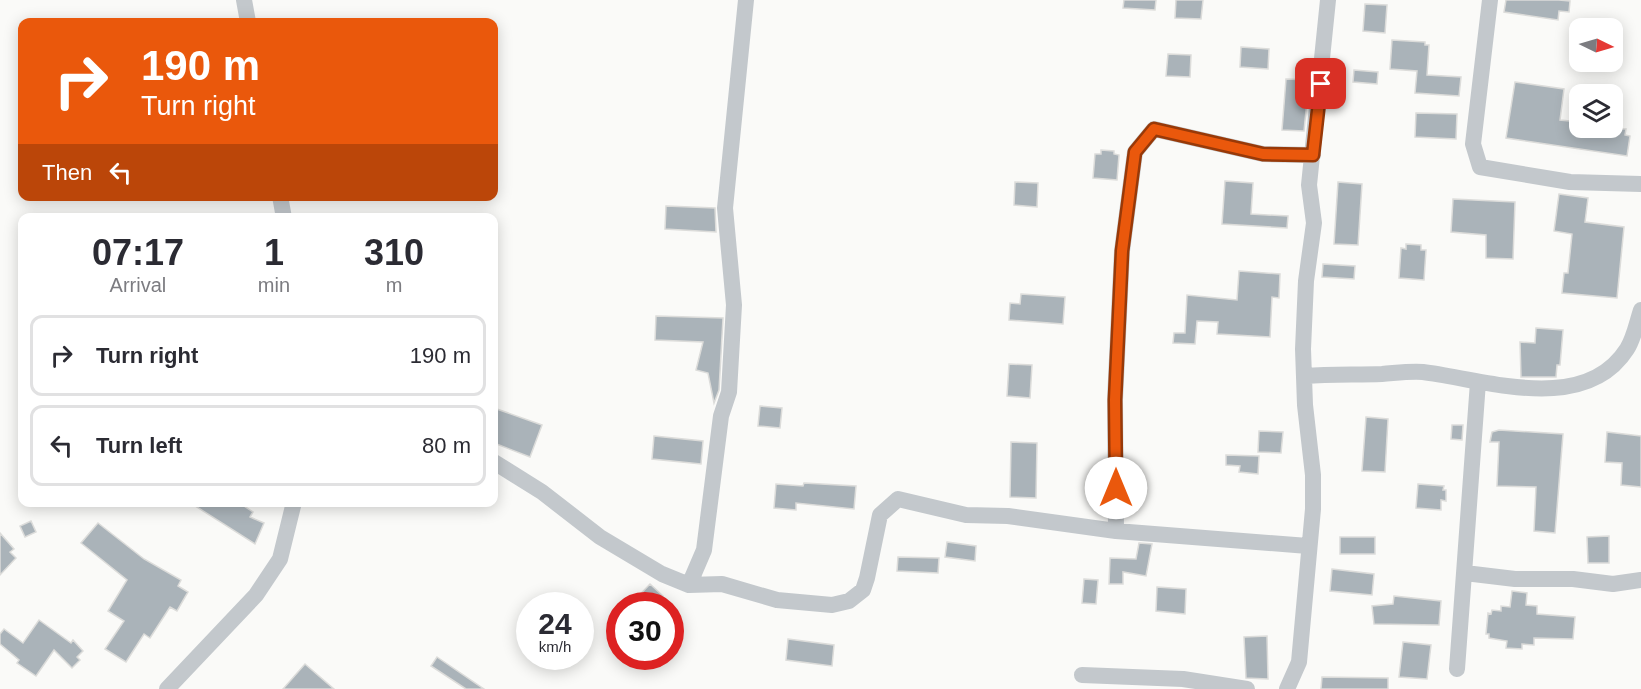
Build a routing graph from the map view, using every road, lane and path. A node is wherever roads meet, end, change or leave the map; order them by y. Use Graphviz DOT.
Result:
graph roads {
  1 [pos="244,0"];
  2 [pos="746,0"];
  3 [pos="1328,0"];
  4 [pos="1490,0"];
  5 [pos="247,18"];
  6 [pos="1313,155"];
  7 [pos="1641,184"];
  8 [pos="1641,310"];
  9 [pos="1305,376"];
  10 [pos="1478,382"];
  11 [pos="498,464"];
  12 [pos="293,507"];
  13 [pos="1116,531"];
  14 [pos="1308,546"];
  15 [pos="1465,573"];
  16 [pos="1641,580"];
  17 [pos="688,585"];
  18 [pos="1456,669"];
  19 [pos="1082,675"];
  20 [pos="167,689"];
  21 [pos="1246,689"];
  22 [pos="1287,689"];
  1 -- 5 [label="street"];
  2 -- 17 [label="street"];
  3 -- 6 [label="street"];
  4 -- 7 [label="street"];
  6 -- 9 [label="street"];
  6 -- 13 [label="street"];
  8 -- 10 [label="street"];
  9 -- 10 [label="street"];
  9 -- 14 [label="street"];
  10 -- 15 [label="street"];
  11 -- 17 [label="street"];
  12 -- 20 [label="street"];
  13 -- 14 [label="street"];
  13 -- 17 [label="street"];
  14 -- 22 [label="street"];
  15 -- 16 [label="street"];
  15 -- 18 [label="street"];
  19 -- 21 [label="street"];
}
